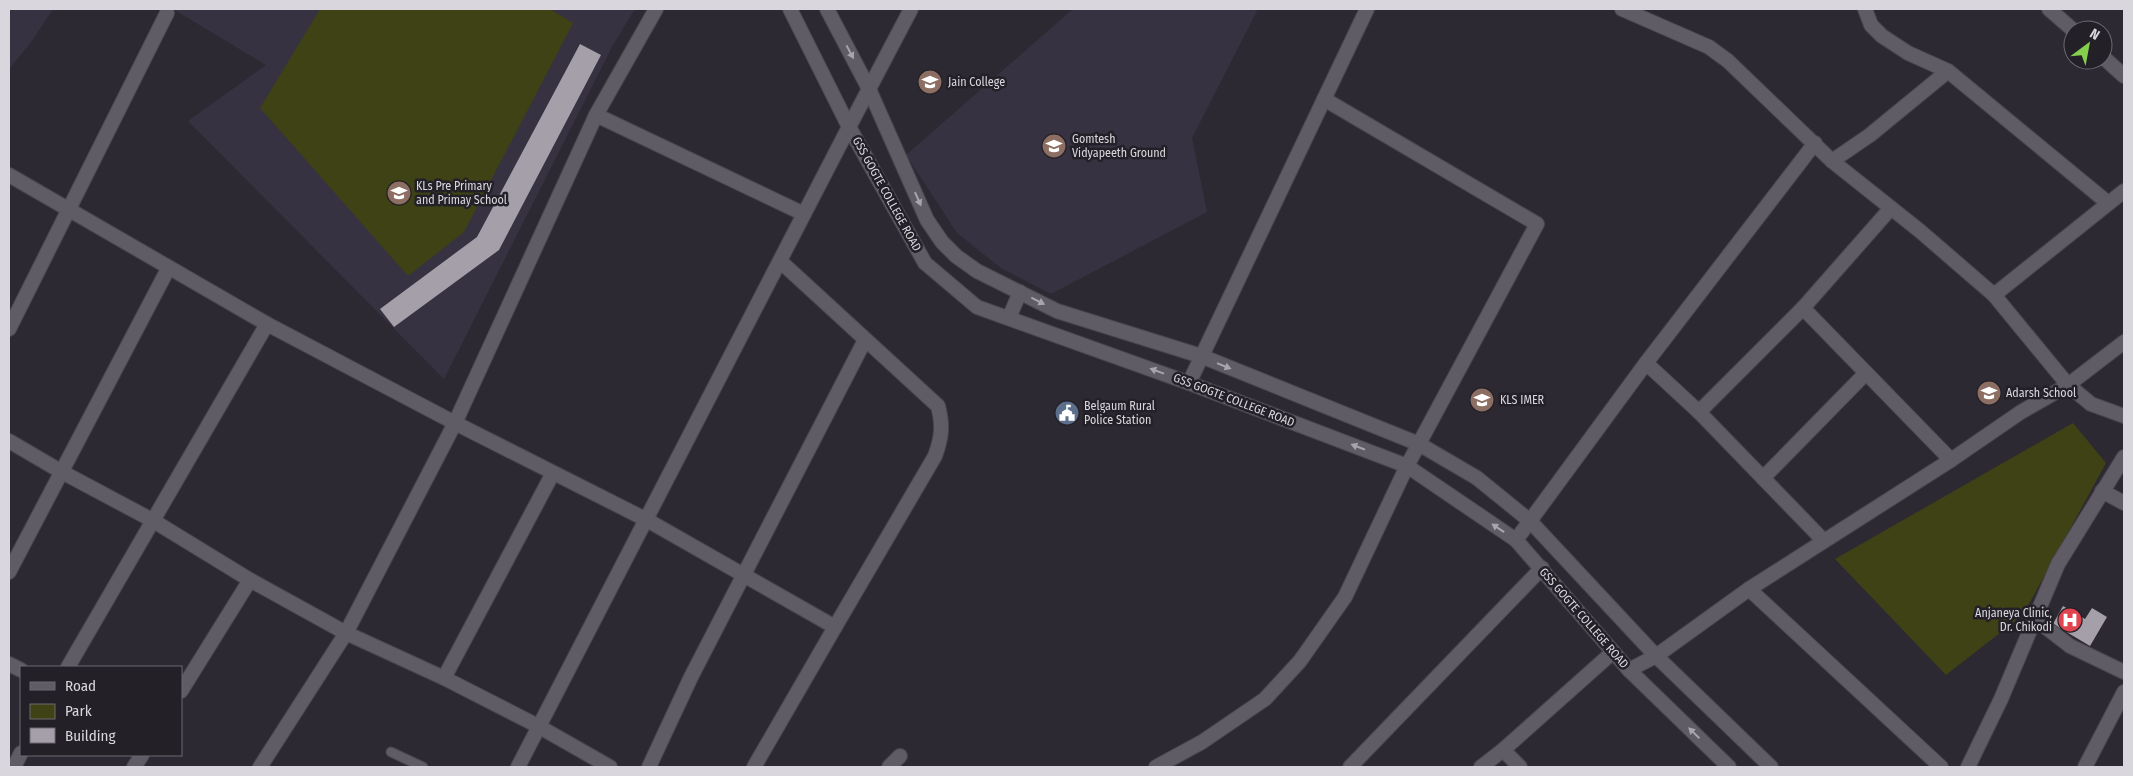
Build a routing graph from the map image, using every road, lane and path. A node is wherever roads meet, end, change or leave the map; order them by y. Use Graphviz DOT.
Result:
graph roads {
  1 [pos="656,9"];
  2 [pos="790,9"];
  3 [pos="827,9"];
  4 [pos="911,9"];
  5 [pos="1367,9"];
  6 [pos="1622,9"];
  7 [pos="1865,9"];
  8 [pos="2049,9"];
  9 [pos="167,14"];
  10 [pos="2063,21"];
  11 [pos="2113,66"];
  12 [pos="1948,72"];
  13 [pos="2124,76"];
  14 [pos="869,89"];
  15 [pos="1324,99"];
  16 [pos="596,115"];
  17 [pos="849,127"];
  18 [pos="1815,143"];
  19 [pos="1832,161"];
  20 [pos="9,175"];
  21 [pos="2124,190"];
  22 [pos="2108,203"];
  23 [pos="70,208"];
  24 [pos="1891,208"];
  25 [pos="804,214"];
  26 [pos="780,261"];
  27 [pos="168,269"];
  28 [pos="1020,292"];
  29 [pos="1994,295"];
  30 [pos="1803,308"];
  31 [pos="1009,318"];
  32 [pos="267,324"];
  33 [pos="9,329"];
  34 [pos="865,340"];
  35 [pos="2124,342"];
  36 [pos="1201,356"];
  37 [pos="1646,363"];
  38 [pos="1865,374"];
  39 [pos="1189,383"];
  40 [pos="2068,385"];
  41 [pos="1699,412"];
  42 [pos="2124,416"];
  43 [pos="455,424"];
  44 [pos="9,441"];
  45 [pos="1420,444"];
  46 [pos="2124,457"];
  47 [pos="1951,460"];
  48 [pos="1407,466"];
  49 [pos="62,472"];
  50 [pos="553,473"];
  51 [pos="1763,478"];
  52 [pos="2102,492"];
  53 [pos="2124,502"];
  54 [pos="152,520"];
  55 [pos="647,520"];
  56 [pos="1530,521"];
  57 [pos="1516,540"];
  58 [pos="1824,541"];
  59 [pos="1542,568"];
  60 [pos="9,572"];
  61 [pos="745,574"];
  62 [pos="250,580"];
  63 [pos="1749,589"];
  64 [pos="2035,619"];
  65 [pos="835,627"];
  66 [pos="346,633"];
  67 [pos="1613,652"];
  68 [pos="1656,656"];
  69 [pos="69,666"];
  70 [pos="1629,670"];
  71 [pos="2124,672"];
  72 [pos="444,678"];
  73 [pos="182,689"];
  74 [pos="2124,692"];
  75 [pos="538,726"];
  76 [pos="1503,750"];
  77 [pos="391,752"];
  78 [pos="20,755"];
  79 [pos="141,756"];
  80 [pos="900,756"];
  81 [pos="14,767"];
  82 [pos="134,767"];
  83 [pos="260,767"];
  84 [pos="423,767"];
  85 [pos="518,767"];
  86 [pos="610,767"];
  87 [pos="649,767"];
  88 [pos="754,767"];
  89 [pos="889,767"];
  90 [pos="1156,767"];
  91 [pos="1350,767"];
  92 [pos="1481,767"];
  93 [pos="1520,767"];
  94 [pos="1730,767"];
  95 [pos="1771,767"];
  96 [pos="1941,767"];
  97 [pos="1968,767"];
  98 [pos="2085,767"];
  1 -- 16 [label="street"];
  2 -- 17 [label="street, GSS GOGTE COLLEGE ROAD"];
  3 -- 14 [label="street, one-way"];
  4 -- 14 [label="street"];
  5 -- 15 [label="street"];
  6 -- 18 [label="street"];
  7 -- 12 [label="street"];
  8 -- 10 [label="street"];
  9 -- 23 [label="street"];
  11 -- 13 [label="street"];
  12 -- 19 [label="street"];
  12 -- 22 [label="street"];
  14 -- 17 [label="street"];
  14 -- 28 [label="street, one-way"];
  15 -- 36 [label="street"];
  15 -- 45 [label="street"];
  16 -- 25 [label="street"];
  16 -- 43 [label="street"];
  17 -- 25 [label="street"];
  17 -- 31 [label="street, GSS GOGTE COLLEGE ROAD"];
  18 -- 19 [label="street"];
  18 -- 37 [label="street"];
  19 -- 24 [label="street"];
  20 -- 23 [label="street"];
  21 -- 22 [label="street"];
  22 -- 29 [label="street"];
  23 -- 27 [label="street"];
  23 -- 33 [label="street"];
  24 -- 29 [label="street"];
  24 -- 30 [label="street"];
  25 -- 26 [label="street"];
  26 -- 34 [label="street"];
  26 -- 55 [label="street"];
  27 -- 32 [label="street"];
  27 -- 49 [label="street"];
  28 -- 31 [label="street"];
  28 -- 36 [label="street, one-way"];
  29 -- 40 [label="street"];
  30 -- 38 [label="street"];
  30 -- 41 [label="street"];
  39 -- 31 [label="street, GSS GOGTE COLLEGE ROAD, one-way"];
  32 -- 43 [label="street"];
  32 -- 54 [label="street"];
  34 -- 61 [label="street"];
  34 -- 65 [label="street"];
  35 -- 40 [label="street"];
  36 -- 39 [label="street"];
  36 -- 45 [label="street, one-way"];
  37 -- 41 [label="street"];
  37 -- 56 [label="street"];
  38 -- 47 [label="street"];
  38 -- 51 [label="street"];
  48 -- 39 [label="street, GSS GOGTE COLLEGE ROAD, one-way"];
  40 -- 42 [label="street"];
  40 -- 47 [label="street"];
  41 -- 51 [label="street"];
  43 -- 50 [label="street"];
  43 -- 66 [label="street"];
  44 -- 49 [label="street"];
  45 -- 48 [label="street"];
  45 -- 56 [label="street"];
  46 -- 52 [label="street"];
  47 -- 58 [label="street"];
  57 -- 48 [label="street, GSS GOGTE COLLEGE ROAD, one-way"];
  48 -- 90 [label="street"];
  49 -- 54 [label="street"];
  49 -- 60 [label="street"];
  50 -- 55 [label="street"];
  50 -- 72 [label="street"];
  51 -- 58 [label="street"];
  52 -- 53 [label="street"];
  52 -- 64 [label="street"];
  54 -- 62 [label="street"];
  54 -- 69 [label="street"];
  55 -- 61 [label="street"];
  55 -- 75 [label="street"];
  56 -- 57 [label="street"];
  56 -- 68 [label="street"];
  57 -- 59 [label="street, GSS GOGTE COLLEGE ROAD"];
  58 -- 63 [label="street"];
  59 -- 67 [label="street, GSS GOGTE COLLEGE ROAD"];
  59 -- 91 [label="street"];
  61 -- 65 [label="street"];
  61 -- 87 [label="street"];
  62 -- 66 [label="street"];
  62 -- 73 [label="street"];
  63 -- 68 [label="street"];
  63 -- 96 [label="street"];
  64 -- 71 [label="street"];
  64 -- 97 [label="street"];
  65 -- 88 [label="street"];
  66 -- 72 [label="street"];
  66 -- 83 [label="street"];
  67 -- 70 [label="street, GSS GOGTE COLLEGE ROAD"];
  67 -- 76 [label="street"];
  68 -- 70 [label="street"];
  68 -- 95 [label="street"];
  94 -- 70 [label="street, GSS GOGTE COLLEGE ROAD, one-way"];
  72 -- 75 [label="street"];
  74 -- 98 [label="street"];
  75 -- 85 [label="street"];
  75 -- 86 [label="street"];
  76 -- 92 [label="street"];
  76 -- 93 [label="street"];
  77 -- 84 [label="lane"];
  78 -- 81 [label="street"];
  79 -- 82 [label="street"];
  80 -- 89 [label="street"];
}
